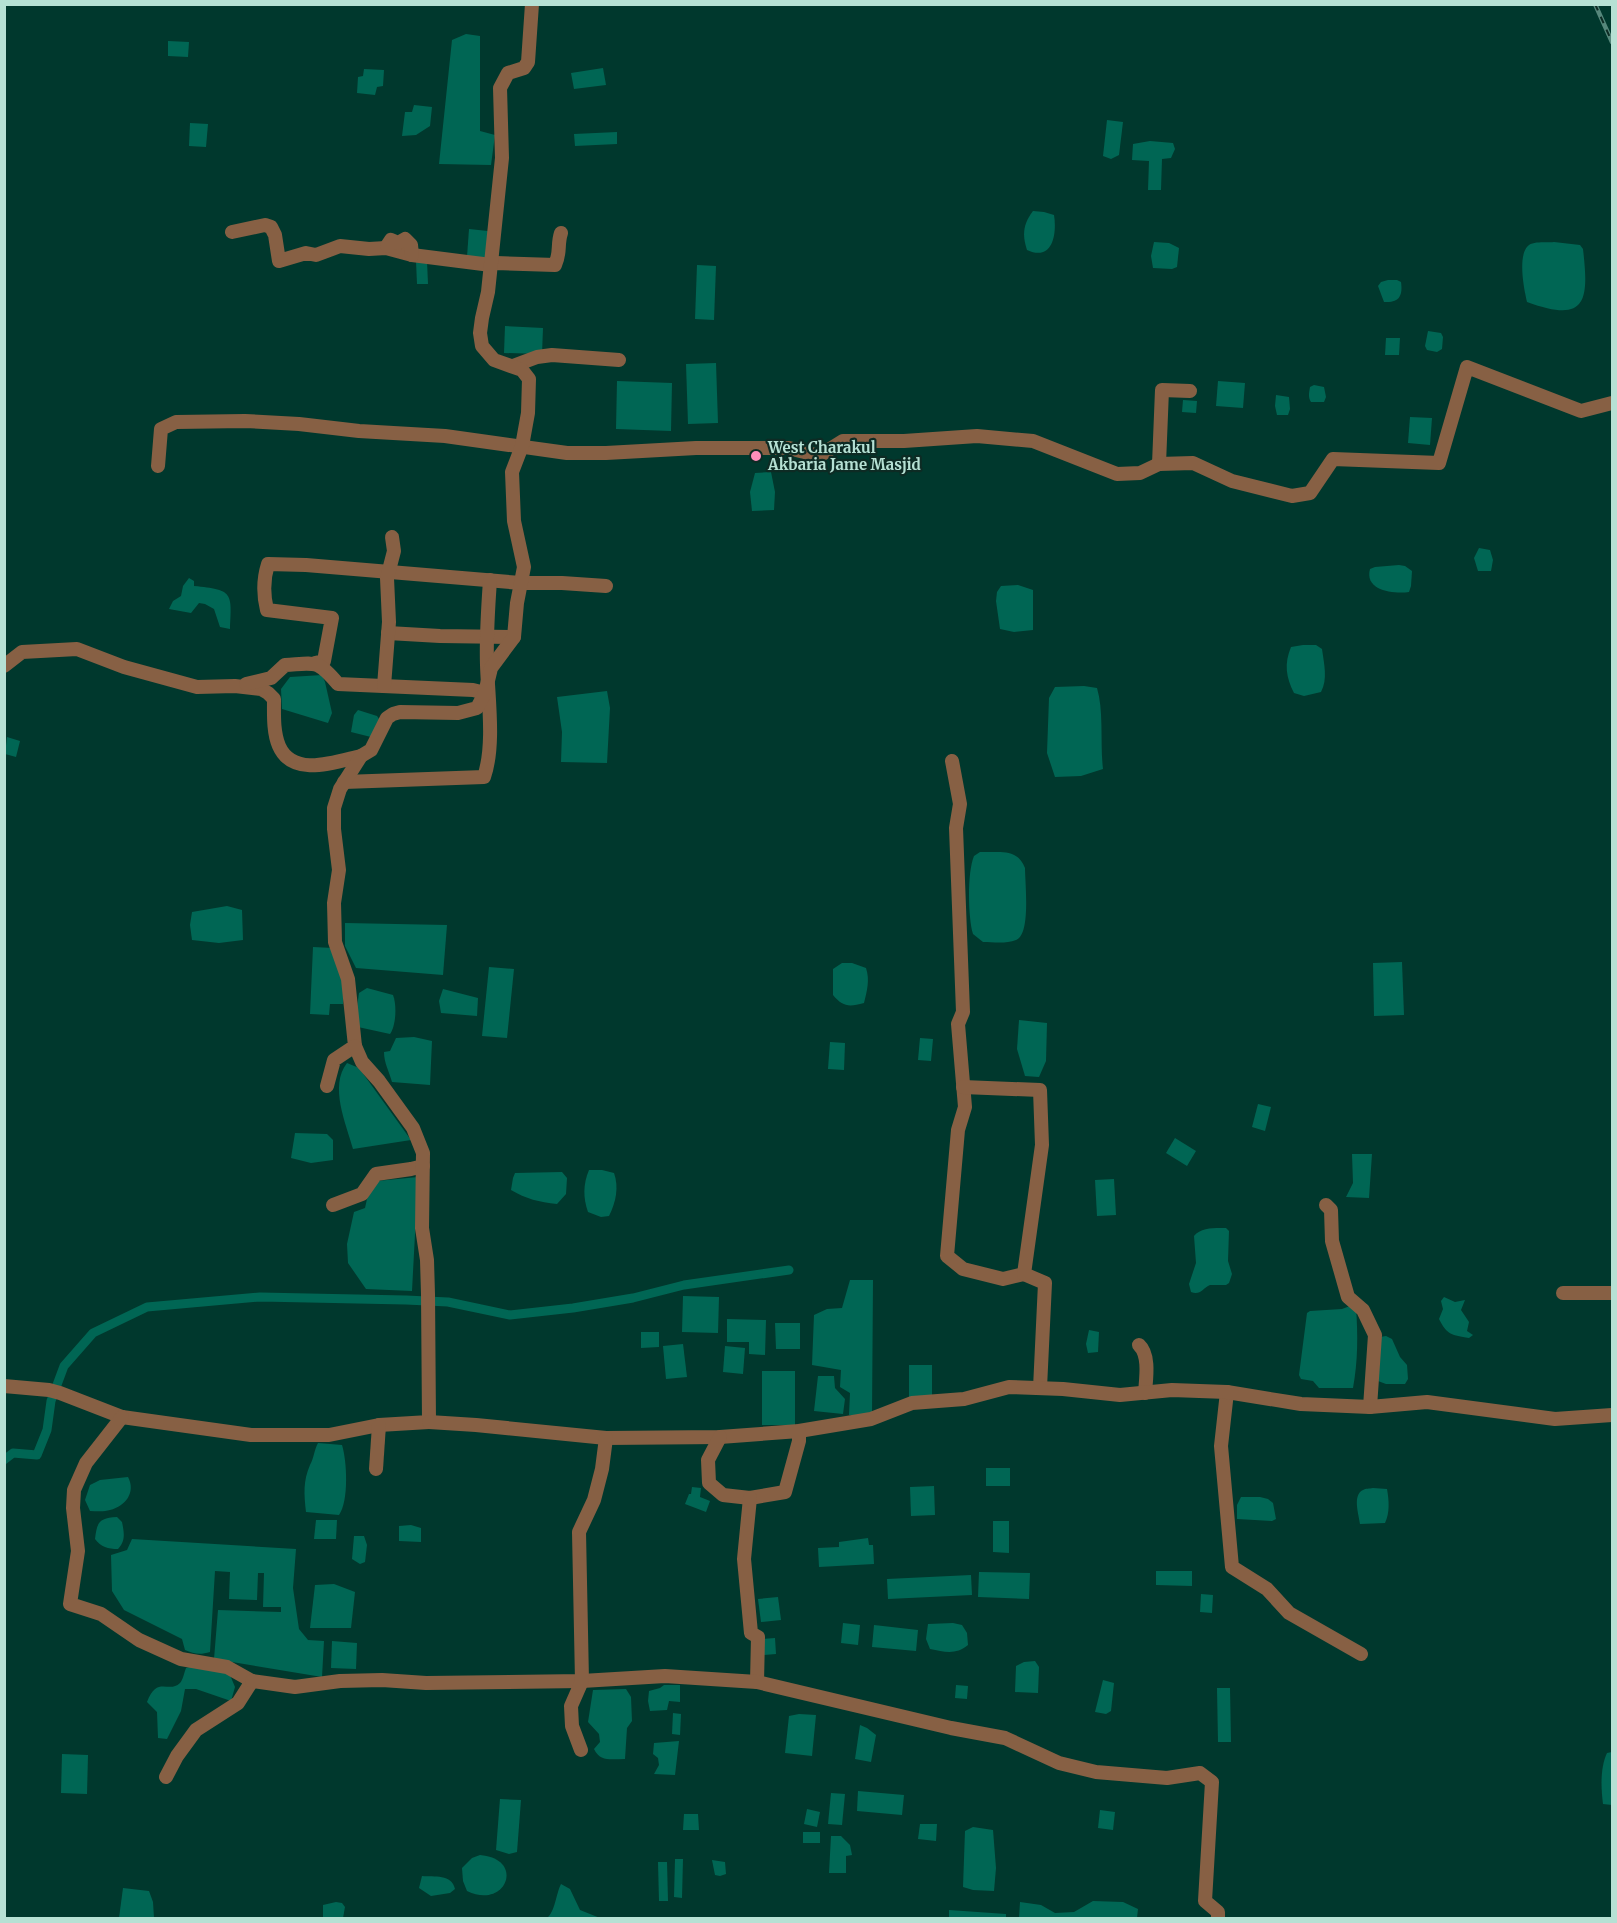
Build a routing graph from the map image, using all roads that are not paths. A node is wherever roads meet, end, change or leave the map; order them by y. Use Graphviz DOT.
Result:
graph roads {
  1 [pos="532,4"];
  2 [pos="232,232"];
  3 [pos="561,233"];
  4 [pos="491,266"];
  5 [pos="619,360"];
  6 [pos="513,366"];
  7 [pos="1190,391"];
  8 [pos="1612,403"];
  9 [pos="522,446"];
  10 [pos="1159,464"];
  11 [pos="158,466"];
  12 [pos="392,537"];
  13 [pos="389,572"];
  14 [pos="489,580"];
  15 [pos="521,583"];
  16 [pos="606,586"];
  17 [pos="388,633"];
  18 [pos="486,637"];
  19 [pos="514,637"];
  20 [pos="315,663"];
  21 [pos="4,666"];
  22 [pos="235,686"];
  23 [pos="384,686"];
  24 [pos="486,687"];
  25 [pos="361,756"];
  26 [pos="952,761"];
  27 [pos="344,782"];
  28 [pos="355,1046"];
  29 [pos="327,1086"];
  30 [pos="963,1087"];
  31 [pos="423,1166"];
  32 [pos="333,1205"];
  33 [pos="1326,1205"];
  34 [pos="1024,1274"];
  35 [pos="1563,1293"];
  36 [pos="1612,1293"];
  37 [pos="1139,1345"];
  38 [pos="4,1386"];
  39 [pos="1040,1388"];
  40 [pos="1227,1392"];
  41 [pos="1145,1393"];
  42 [pos="1370,1407"];
  43 [pos="1612,1415"];
  44 [pos="122,1417"];
  45 [pos="429,1422"];
  46 [pos="379,1425"];
  47 [pos="799,1431"];
  48 [pos="720,1437"];
  49 [pos="606,1438"];
  50 [pos="376,1469"];
  51 [pos="750,1498"];
  52 [pos="1361,1654"];
  53 [pos="252,1681"];
  54 [pos="582,1681"];
  55 [pos="757,1682"];
  56 [pos="581,1750"];
  57 [pos="166,1777"];
  58 [pos="1218,1918"];
  1 -- 4 [label="street"];
  2 -- 4 [label="street"];
  3 -- 4 [label="street"];
  4 -- 6 [label="street"];
  5 -- 6 [label="street"];
  6 -- 9 [label="street"];
  7 -- 10 [label="street"];
  8 -- 10 [label="street"];
  9 -- 10 [label="street"];
  9 -- 11 [label="street"];
  9 -- 15 [label="street"];
  12 -- 13 [label="street"];
  13 -- 14 [label="street"];
  13 -- 17 [label="street"];
  13 -- 20 [label="street"];
  14 -- 15 [label="street"];
  14 -- 18 [label="street"];
  15 -- 16 [label="street"];
  15 -- 19 [label="street"];
  17 -- 18 [label="street"];
  17 -- 23 [label="street"];
  18 -- 19 [label="street"];
  18 -- 24 [label="street"];
  19 -- 24 [label="street"];
  20 -- 22 [label="street"];
  20 -- 23 [label="street"];
  21 -- 22 [label="street"];
  22 -- 25 [label="street"];
  23 -- 24 [label="street"];
  24 -- 25 [label="street"];
  24 -- 27 [label="street"];
  25 -- 27 [label="street"];
  26 -- 30 [label="street"];
  27 -- 28 [label="street"];
  28 -- 29 [label="street"];
  28 -- 31 [label="street"];
  30 -- 34 [label="street"];
  30 -- 34 [label="street"];
  31 -- 32 [label="street"];
  31 -- 45 [label="street"];
  33 -- 42 [label="street"];
  34 -- 39 [label="street"];
  35 -- 36 [label="street"];
  37 -- 41 [label="street"];
  38 -- 44 [label="street"];
  39 -- 41 [label="street"];
  39 -- 47 [label="street"];
  40 -- 41 [label="street"];
  40 -- 42 [label="street"];
  40 -- 52 [label="street"];
  42 -- 43 [label="street"];
  44 -- 46 [label="street"];
  44 -- 53 [label="street"];
  45 -- 46 [label="street"];
  45 -- 49 [label="street"];
  46 -- 50 [label="street"];
  47 -- 48 [label="street"];
  47 -- 51 [label="street"];
  48 -- 49 [label="street"];
  48 -- 51 [label="street"];
  49 -- 54 [label="street"];
  51 -- 55 [label="street"];
  53 -- 54 [label="street"];
  53 -- 57 [label="street"];
  54 -- 55 [label="street"];
  54 -- 56 [label="street"];
  55 -- 58 [label="street"];
}
